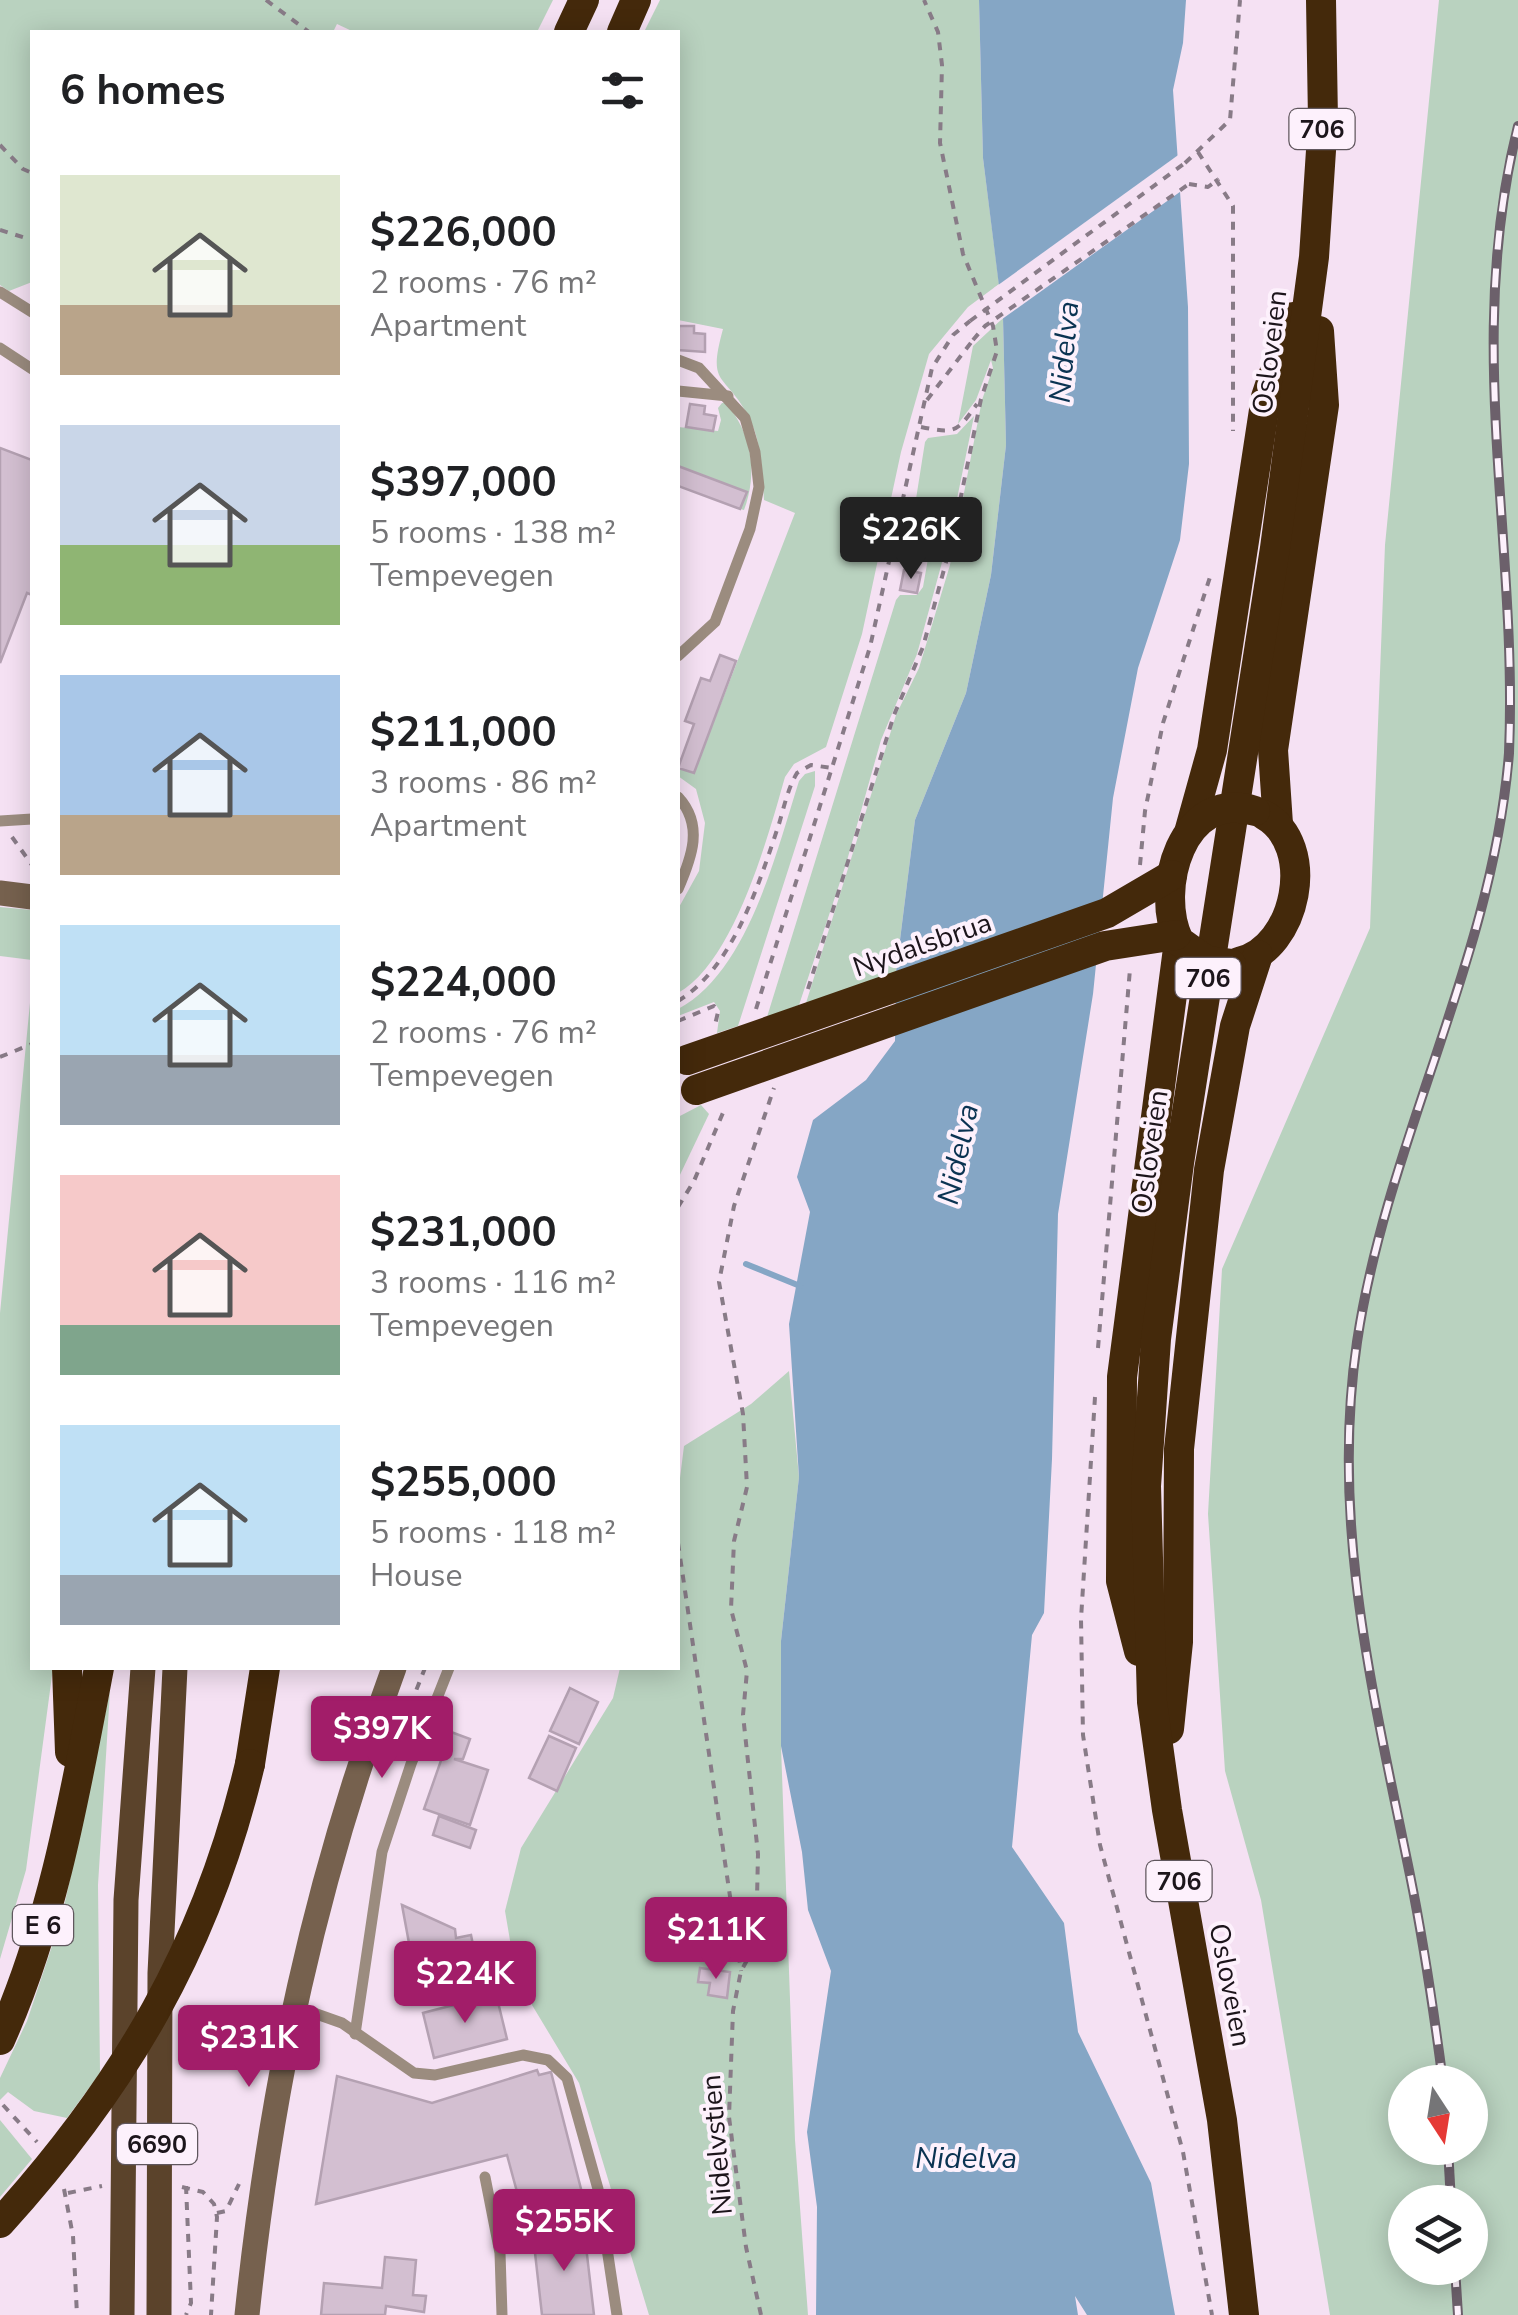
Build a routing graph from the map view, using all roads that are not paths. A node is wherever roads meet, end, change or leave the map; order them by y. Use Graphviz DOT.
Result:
graph roads {
  1 [pos="584,0"];
  2 [pos="636,0"];
  3 [pos="1320,0"];
  4 [pos="570,30"];
  5 [pos="623,30"];
  6 [pos="1314,258"];
  7 [pos="0,292"];
  8 [pos="30,311"];
  9 [pos="0,348"];
  10 [pos="680,361"];
  11 [pos="30,368"];
  12 [pos="680,391"];
  13 [pos="728,396"];
  14 [pos="680,650"];
  15 [pos="680,799"];
  16 [pos="1266,817"];
  17 [pos="30,819"];
  18 [pos="0,822"];
  19 [pos="1190,830"];
  20 [pos="1172,875"];
  21 [pos="30,877"];
  22 [pos="680,883"];
  23 [pos="0,893"];
  24 [pos="1177,938"];
  25 [pos="1245,960"];
  26 [pos="682,1062"];
  27 [pos="687,1094"];
  28 [pos="67,1670"];
  29 [pos="99,1670"];
  30 [pos="142,1670"];
  31 [pos="176,1670"];
  32 [pos="266,1670"];
  33 [pos="393,1670"];
  34 [pos="448,1670"];
  35 [pos="1152,1702"];
  36 [pos="1163,1782"];
  37 [pos="72,1805"];
  38 [pos="294,2006"];
  39 [pos="355,2034"];
  40 [pos="0,2040"];
  41 [pos="485,2177"];
  42 [pos="0,2223"];
  43 [pos="122,2315"];
  44 [pos="159,2315"];
  45 [pos="247,2315"];
  46 [pos="502,2315"];
  47 [pos="617,2315"];
  48 [pos="1244,2315"];
  1 -- 4 [label="highway"];
  2 -- 5 [label="highway"];
  3 -- 6 [label="highway, Osloveien / 706"];
  6 -- 16 [label="highway, 706"];
  6 -- 19 [label="highway, 706"];
  6 -- 35 [label="highway, Osloveien / 706"];
  7 -- 8 [label="lane"];
  9 -- 11 [label="lane"];
  10 -- 13 [label="lane"];
  12 -- 13 [label="lane"];
  13 -- 14 [label="lane"];
  15 -- 22 [label="lane"];
  16 -- 19 [label="highway, bridge"];
  16 -- 25 [label="highway, 706"];
  17 -- 18 [label="lane"];
  19 -- 20 [label="highway, 706, bridge"];
  20 -- 24 [label="highway, 706, bridge"];
  20 -- 26 [label="highway, Nydalsbrua, bridge"];
  21 -- 23 [label="street"];
  24 -- 25 [label="highway, 706, bridge"];
  24 -- 27 [label="highway, 706, bridge"];
  24 -- 35 [label="highway, 706"];
  25 -- 36 [label="highway, 706"];
  28 -- 37 [label="highway, E 6"];
  29 -- 37 [label="highway, E 6"];
  30 -- 43 [label="main road, 6690"];
  31 -- 44 [label="main road, 6690"];
  32 -- 42 [label="highway, bridge"];
  33 -- 38 [label="street"];
  34 -- 39 [label="lane"];
  35 -- 36 [label="highway, Osloveien / 706"];
  36 -- 48 [label="highway, Osloveien / 706"];
  37 -- 40 [label="highway, E 6"];
  38 -- 39 [label="lane"];
  38 -- 45 [label="street"];
  39 -- 47 [label="lane"];
  41 -- 46 [label="lane"];
}
